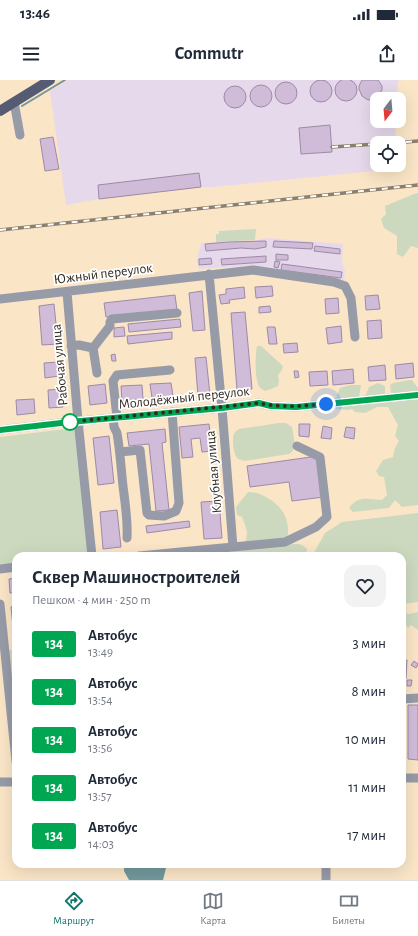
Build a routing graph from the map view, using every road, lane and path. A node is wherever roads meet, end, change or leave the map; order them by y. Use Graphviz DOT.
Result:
graph roads {
  1 [pos="50,80"];
  2 [pos="14,102"];
  3 [pos="0,111"];
  4 [pos="20,135"];
  5 [pos="209,274"];
  6 [pos="67,292"];
  7 [pos="0,299"];
  8 [pos="177,313"];
  9 [pos="355,337"];
  10 [pos="71,346"];
  11 [pos="93,348"];
  12 [pos="170,370"];
  13 [pos="97,373"];
  14 [pos="418,395"];
  15 [pos="222,408"];
  16 [pos="172,412"];
  17 [pos="115,418"];
  18 [pos="78,421"];
  19 [pos="0,430"];
  20 [pos="297,446"];
  21 [pos="120,452"];
  22 [pos="127,538"];
  23 [pos="234,547"];
  24 [pos="92,552"];
  25 [pos="200,552"];
  26 [pos="12,568"];
  27 [pos="0,569"];
  28 [pos="0,604"];
  29 [pos="406,698"];
  30 [pos="418,698"];
  31 [pos="12,722"];
  32 [pos="406,778"];
  33 [pos="418,778"];
  34 [pos="0,782"];
  35 [pos="12,782"];
  36 [pos="326,868"];
  37 [pos="326,880"];
  1 -- 2 [label="main road"];
  2 -- 3 [label="main road"];
  2 -- 4 [label="street"];
  5 -- 6 [label="street, Южный переулок"];
  5 -- 9 [label="street, Южный переулок"];
  5 -- 15 [label="street, Клубная улица"];
  6 -- 7 [label="street, Южный переулок"];
  6 -- 10 [label="street, Рабочая улица"];
  8 -- 11 [label="street"];
  10 -- 11 [label="street"];
  10 -- 18 [label="street, Рабочая улица"];
  11 -- 13 [label="street"];
  12 -- 17 [label="street"];
  14 -- 15 [label="street, Молодёжный переулок"];
  15 -- 16 [label="street, Молодёжный переулок"];
  15 -- 23 [label="street, Клубная улица"];
  16 -- 17 [label="street, Молодёжный переулок"];
  16 -- 21 [label="street"];
  17 -- 18 [label="street, Молодёжный переулок"];
  17 -- 21 [label="street"];
  18 -- 19 [label="street, Молодёжный переулок"];
  18 -- 24 [label="street, Рабочая улица"];
  20 -- 23 [label="street"];
  21 -- 22 [label="street"];
  23 -- 25 [label="street"];
  26 -- 27 [label="street"];
  28 -- 31 [label="street"];
  29 -- 30 [label="street"];
  32 -- 33 [label="street"];
  34 -- 35 [label="street"];
  36 -- 37 [label="street"];
}
